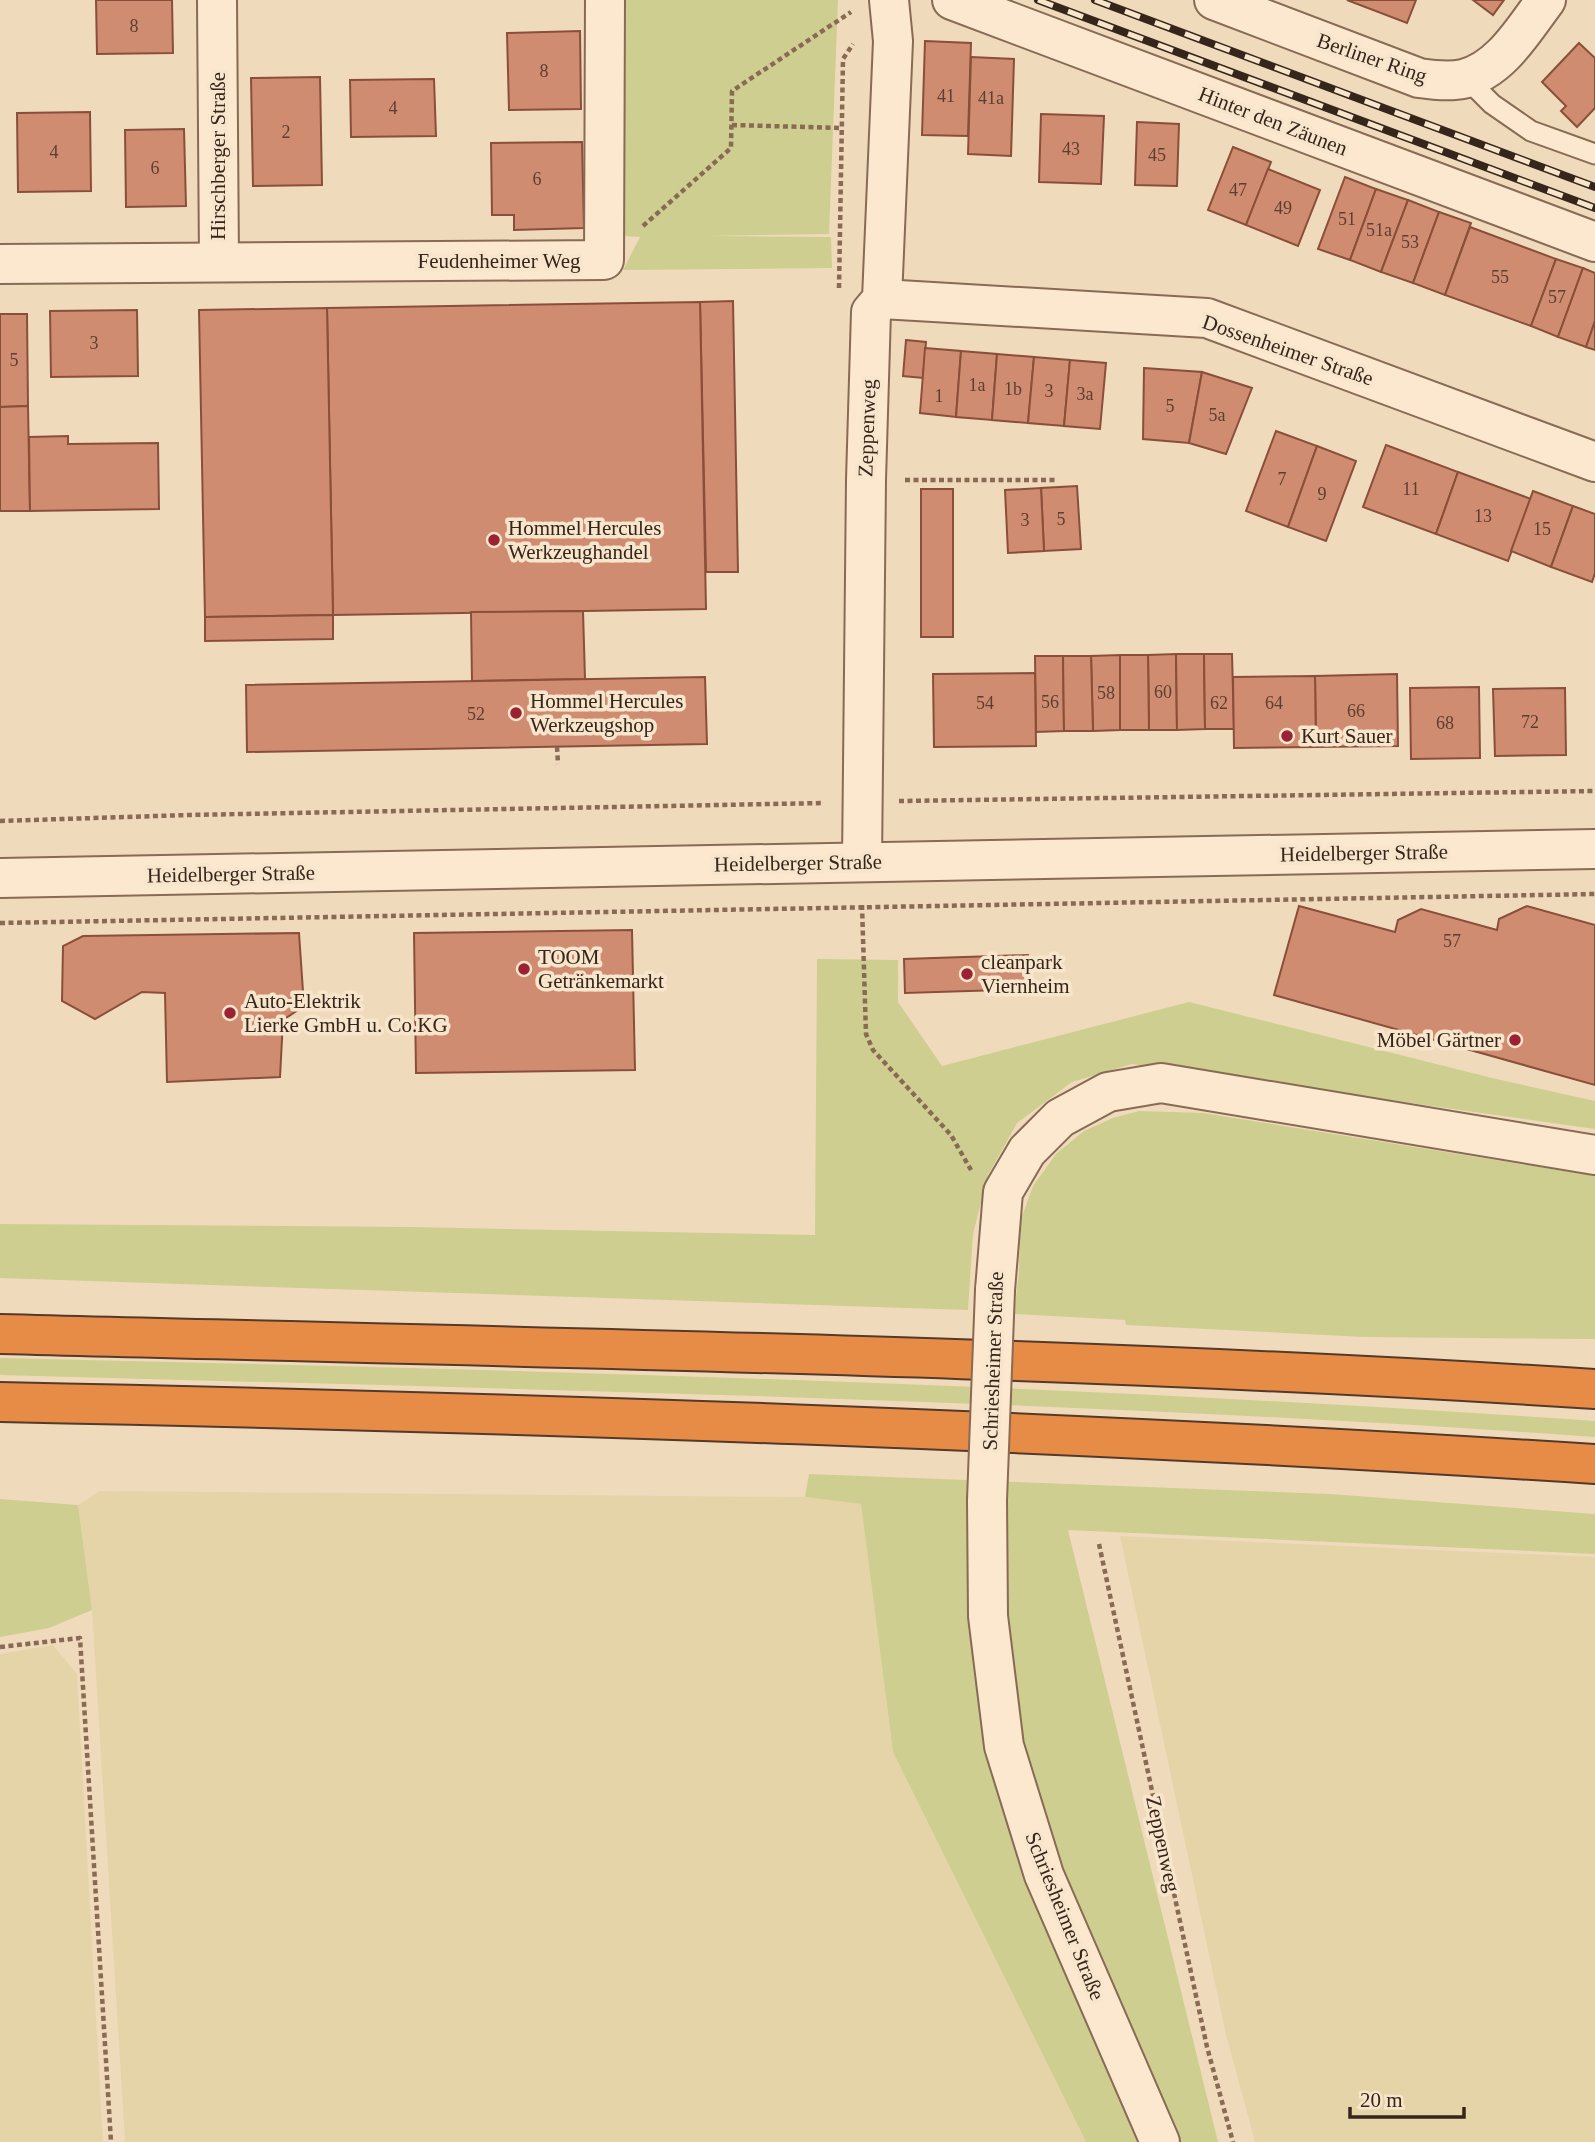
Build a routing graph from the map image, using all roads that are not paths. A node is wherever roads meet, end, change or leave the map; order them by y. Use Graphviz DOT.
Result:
graph roads {
  1 [pos="217,0"];
  2 [pos="605,0"];
  3 [pos="952,0"];
  4 [pos="1214,0"];
  5 [pos="1545,0"];
  6 [pos="873,4"];
  7 [pos="1466,78"];
  8 [pos="1595,154"];
  9 [pos="1595,243"];
  10 [pos="219,262"];
  11 [pos="0,264"];
  12 [pos="882,299"];
  13 [pos="1595,462"];
  14 [pos="1595,849"];
  15 [pos="862,862"];
  16 [pos="0,878"];
  17 [pos="1595,1155"];
  18 [pos="0,1334"];
  19 [pos="1595,1390"];
  20 [pos="0,1402"];
  21 [pos="1595,1464"];
  22 [pos="1160,2142"];
  1 -- 10 [label="street, Hirschberger Straße"];
  2 -- 10 [label="street, Feudenheimer Weg"];
  3 -- 9 [label="street, Hinter den Zäunen"];
  4 -- 7 [label="street, Berliner Ring"];
  5 -- 7 [label="street, Berliner Ring"];
  6 -- 12 [label="street, Zeppenweg"];
  7 -- 8 [label="lane"];
  10 -- 11 [label="street, Hirschberger Straße"];
  12 -- 13 [label="street, Dossenheimer Straße"];
  12 -- 15 [label="street, Zeppenweg"];
  14 -- 15 [label="street, Heidelberger Straße"];
  15 -- 16 [label="street, Heidelberger Straße"];
  17 -- 22 [label="street, Schriesheimer Straße, bridge"];
  18 -- 19 [label="highway"];
  20 -- 21 [label="highway"];
}
